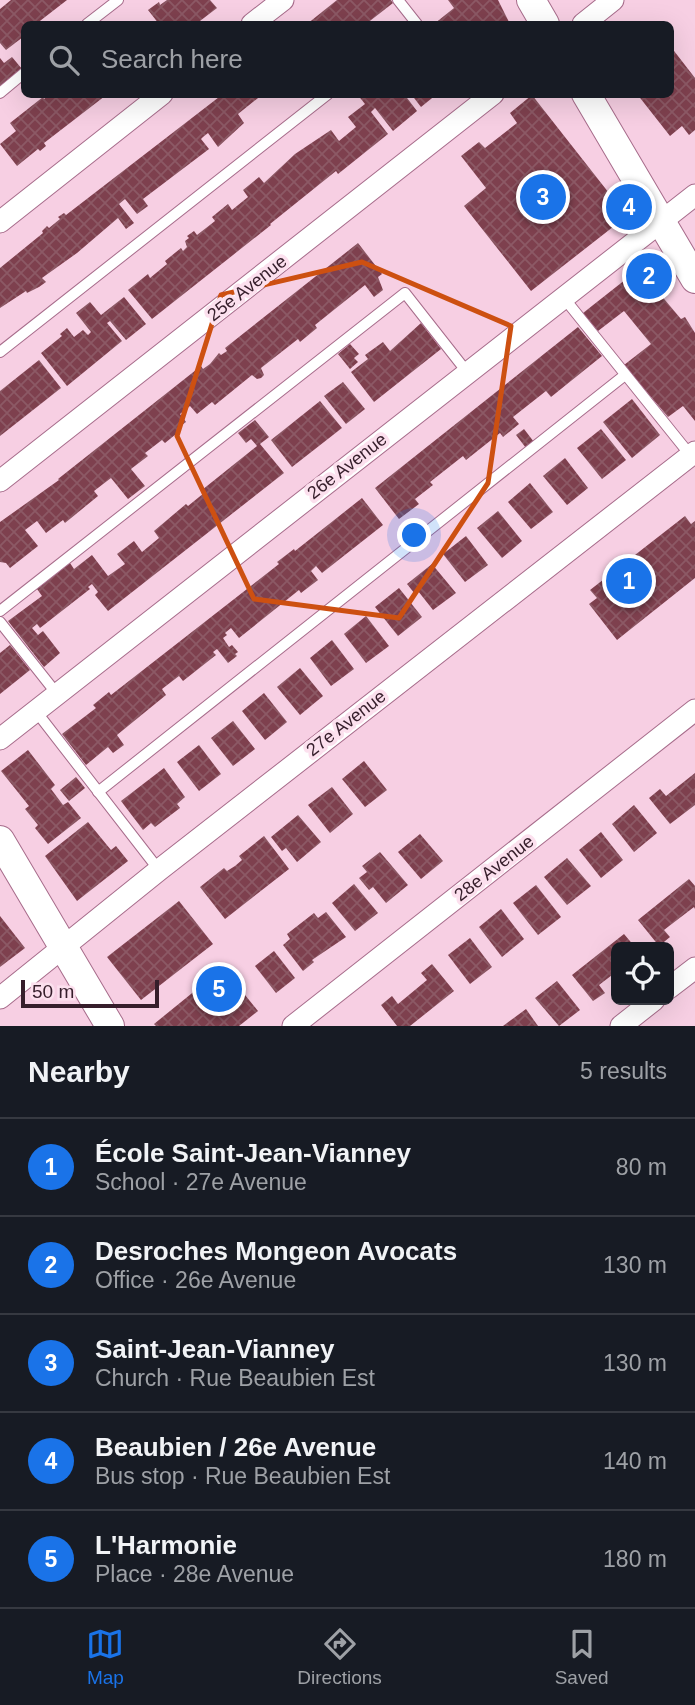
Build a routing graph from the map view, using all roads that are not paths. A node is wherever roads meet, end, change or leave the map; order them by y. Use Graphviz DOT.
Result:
graph roads {
  1 [pos="118,0"];
  2 [pos="283,0"];
  3 [pos="398,0"];
  4 [pos="531,0"];
  5 [pos="613,0"];
  6 [pos="91,21"];
  7 [pos="256,21"];
  8 [pos="415,21"];
  9 [pos="543,21"];
  10 [pos="587,21"];
  11 [pos="21,76"];
  12 [pos="0,93"];
  13 [pos="157,98"];
  14 [pos="323,98"];
  15 [pos="481,98"];
  16 [pos="588,98"];
  17 [pos="695,195"];
  18 [pos="661,221"];
  19 [pos="0,222"];
  20 [pos="695,279"];
  21 [pos="564,298"];
  22 [pos="0,352"];
  23 [pos="467,372"];
  24 [pos="625,375"];
  25 [pos="693,454"];
  26 [pos="0,481"];
  27 [pos="0,611"];
  28 [pos="0,622"];
  29 [pos="57,694"];
  30 [pos="35,710"];
  31 [pos="695,710"];
  32 [pos="0,739"];
  33 [pos="98,792"];
  34 [pos="0,840"];
  35 [pos="159,870"];
  36 [pos="63,948"];
  37 [pos="695,968"];
  38 [pos="674,984"];
  39 [pos="0,998"];
  40 [pos="648,1005"];
  41 [pos="110,1026"];
  42 [pos="293,1026"];
  43 [pos="621,1026"];
  1 -- 6 [label="lane"];
  2 -- 7 [label="street"];
  3 -- 8 [label="lane"];
  4 -- 9 [label="street"];
  5 -- 10 [label="street"];
  11 -- 12 [label="lane"];
  13 -- 19 [label="street"];
  14 -- 22 [label="lane"];
  15 -- 26 [label="street, 25e Avenue"];
  16 -- 18 [label="street"];
  17 -- 18 [label="street, 26e Avenue"];
  18 -- 20 [label="street"];
  18 -- 21 [label="street, 26e Avenue"];
  21 -- 23 [label="street, 26e Avenue"];
  21 -- 24 [label="lane"];
  23 -- 27 [label="lane"];
  23 -- 29 [label="street, 26e Avenue"];
  24 -- 25 [label="lane"];
  24 -- 33 [label="lane"];
  25 -- 35 [label="street, 27e Avenue"];
  28 -- 29 [label="lane"];
  29 -- 30 [label="street, 26e Avenue"];
  30 -- 32 [label="street, 26e Avenue"];
  30 -- 33 [label="lane"];
  31 -- 42 [label="street, 28e Avenue"];
  33 -- 35 [label="lane"];
  34 -- 36 [label="street"];
  35 -- 36 [label="street, 27e Avenue"];
  36 -- 39 [label="street, 27e Avenue"];
  36 -- 41 [label="street"];
  37 -- 38 [label="street"];
  40 -- 43 [label="street"];
}
